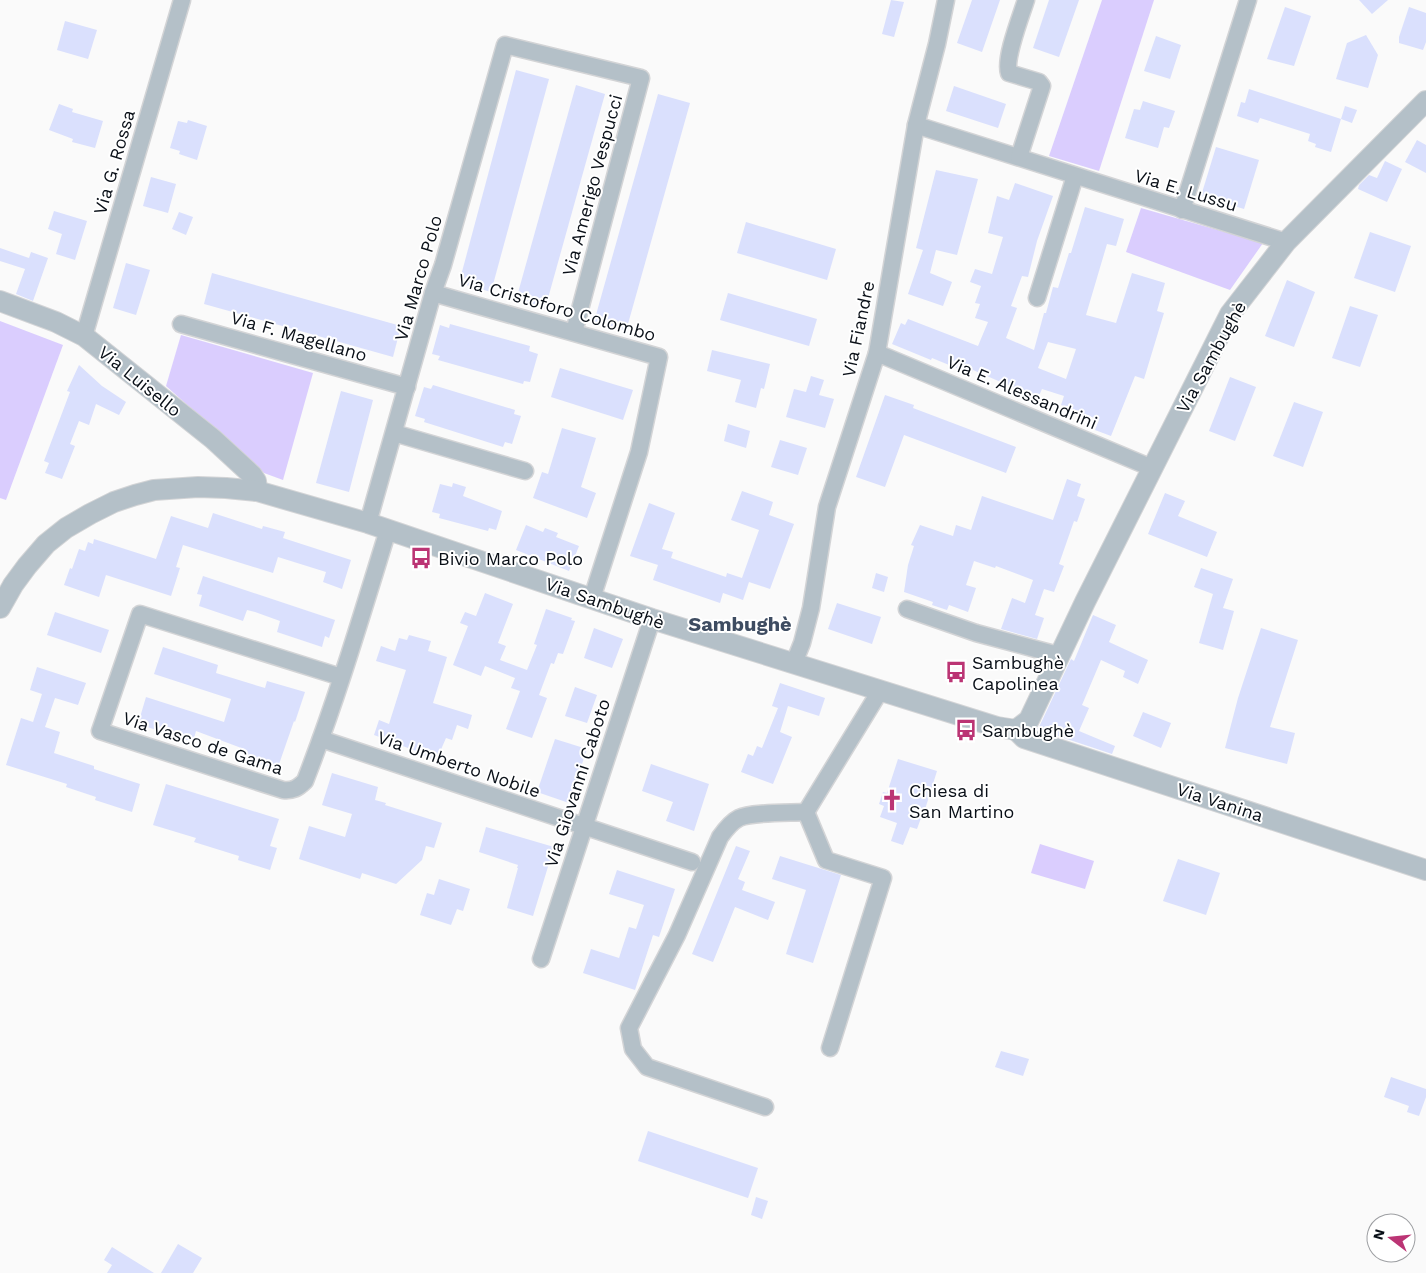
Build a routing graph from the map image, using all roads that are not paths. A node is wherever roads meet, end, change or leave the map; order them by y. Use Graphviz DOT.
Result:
graph roads {
  1 [pos="182,0"];
  2 [pos="946,0"];
  3 [pos="1026,0"];
  4 [pos="1248,0"];
  5 [pos="641,78"];
  6 [pos="1426,101"];
  7 [pos="916,125"];
  8 [pos="1019,158"];
  9 [pos="1075,176"];
  10 [pos="1182,210"];
  11 [pos="1286,242"];
  12 [pos="433,293"];
  13 [pos="1038,298"];
  14 [pos="0,301"];
  15 [pos="181,324"];
  16 [pos="574,332"];
  17 [pos="84,336"];
  18 [pos="878,353"];
  19 [pos="407,387"];
  20 [pos="394,433"];
  21 [pos="1152,468"];
  22 [pos="525,472"];
  23 [pos="257,491"];
  24 [pos="368,523"];
  25 [pos="388,530"];
  26 [pos="592,598"];
  27 [pos="0,608"];
  28 [pos="907,609"];
  29 [pos="652,619"];
  30 [pos="1058,656"];
  31 [pos="794,663"];
  32 [pos="341,677"];
  33 [pos="880,691"];
  34 [pos="1016,730"];
  35 [pos="321,739"];
  36 [pos="806,812"];
  37 [pos="583,827"];
  38 [pos="692,862"];
  39 [pos="1426,870"];
  40 [pos="541,959"];
  41 [pos="830,1048"];
  42 [pos="765,1107"];
  1 -- 17 [label="street, Via G. Rossa"];
  2 -- 7 [label="street, Via Fiandre"];
  3 -- 8 [label="street"];
  4 -- 10 [label="street"];
  5 -- 12 [label="street, Via Marco Polo"];
  5 -- 16 [label="street, Via Amerigo Vespucci"];
  6 -- 11 [label="street, Via Sambughè"];
  7 -- 8 [label="street, Via E. Lussu"];
  7 -- 18 [label="street, Via Fiandre"];
  8 -- 9 [label="street, Via E. Lussu"];
  9 -- 10 [label="street, Via E. Lussu"];
  9 -- 13 [label="street"];
  10 -- 11 [label="street, Via E. Lussu"];
  11 -- 21 [label="street, Via Sambughè"];
  12 -- 16 [label="street, Via Cristoforo Colombo"];
  12 -- 19 [label="street, Via Marco Polo"];
  14 -- 17 [label="street, Via Luisello"];
  15 -- 19 [label="street, Via F. Magellano"];
  16 -- 26 [label="street, Via Cristoforo Colombo"];
  17 -- 23 [label="street, Via Luisello"];
  18 -- 21 [label="street, Via E. Alessandrini"];
  18 -- 31 [label="street, Via Fiandre"];
  19 -- 20 [label="street, Via Marco Polo"];
  20 -- 22 [label="street"];
  20 -- 24 [label="street, Via Marco Polo"];
  21 -- 30 [label="street, Via Sambughè"];
  23 -- 24 [label="street, Via Sambughè"];
  23 -- 27 [label="street, Via Sambughè"];
  24 -- 25 [label="street, Via Sambughè"];
  25 -- 26 [label="street, Via Sambughè"];
  25 -- 32 [label="street, Via Vasco de Gama"];
  26 -- 29 [label="street, Via Sambughè"];
  28 -- 30 [label="street"];
  29 -- 31 [label="street, Via Sambughè"];
  29 -- 37 [label="street, Via Giovanni Caboto"];
  30 -- 34 [label="street, Via Sambughè"];
  31 -- 33 [label="street, Via Sambughè"];
  32 -- 35 [label="street, Via Vasco de Gama"];
  32 -- 35 [label="street, Via Vasco de Gama"];
  33 -- 34 [label="street, Via Sambughè"];
  33 -- 36 [label="street"];
  34 -- 39 [label="street, Via Vanina"];
  35 -- 37 [label="street, Via Umberto Nobile"];
  36 -- 41 [label="street"];
  36 -- 42 [label="street"];
  37 -- 38 [label="street, Via Umberto Nobile"];
  37 -- 40 [label="street, Via Giovanni Caboto"];
}
